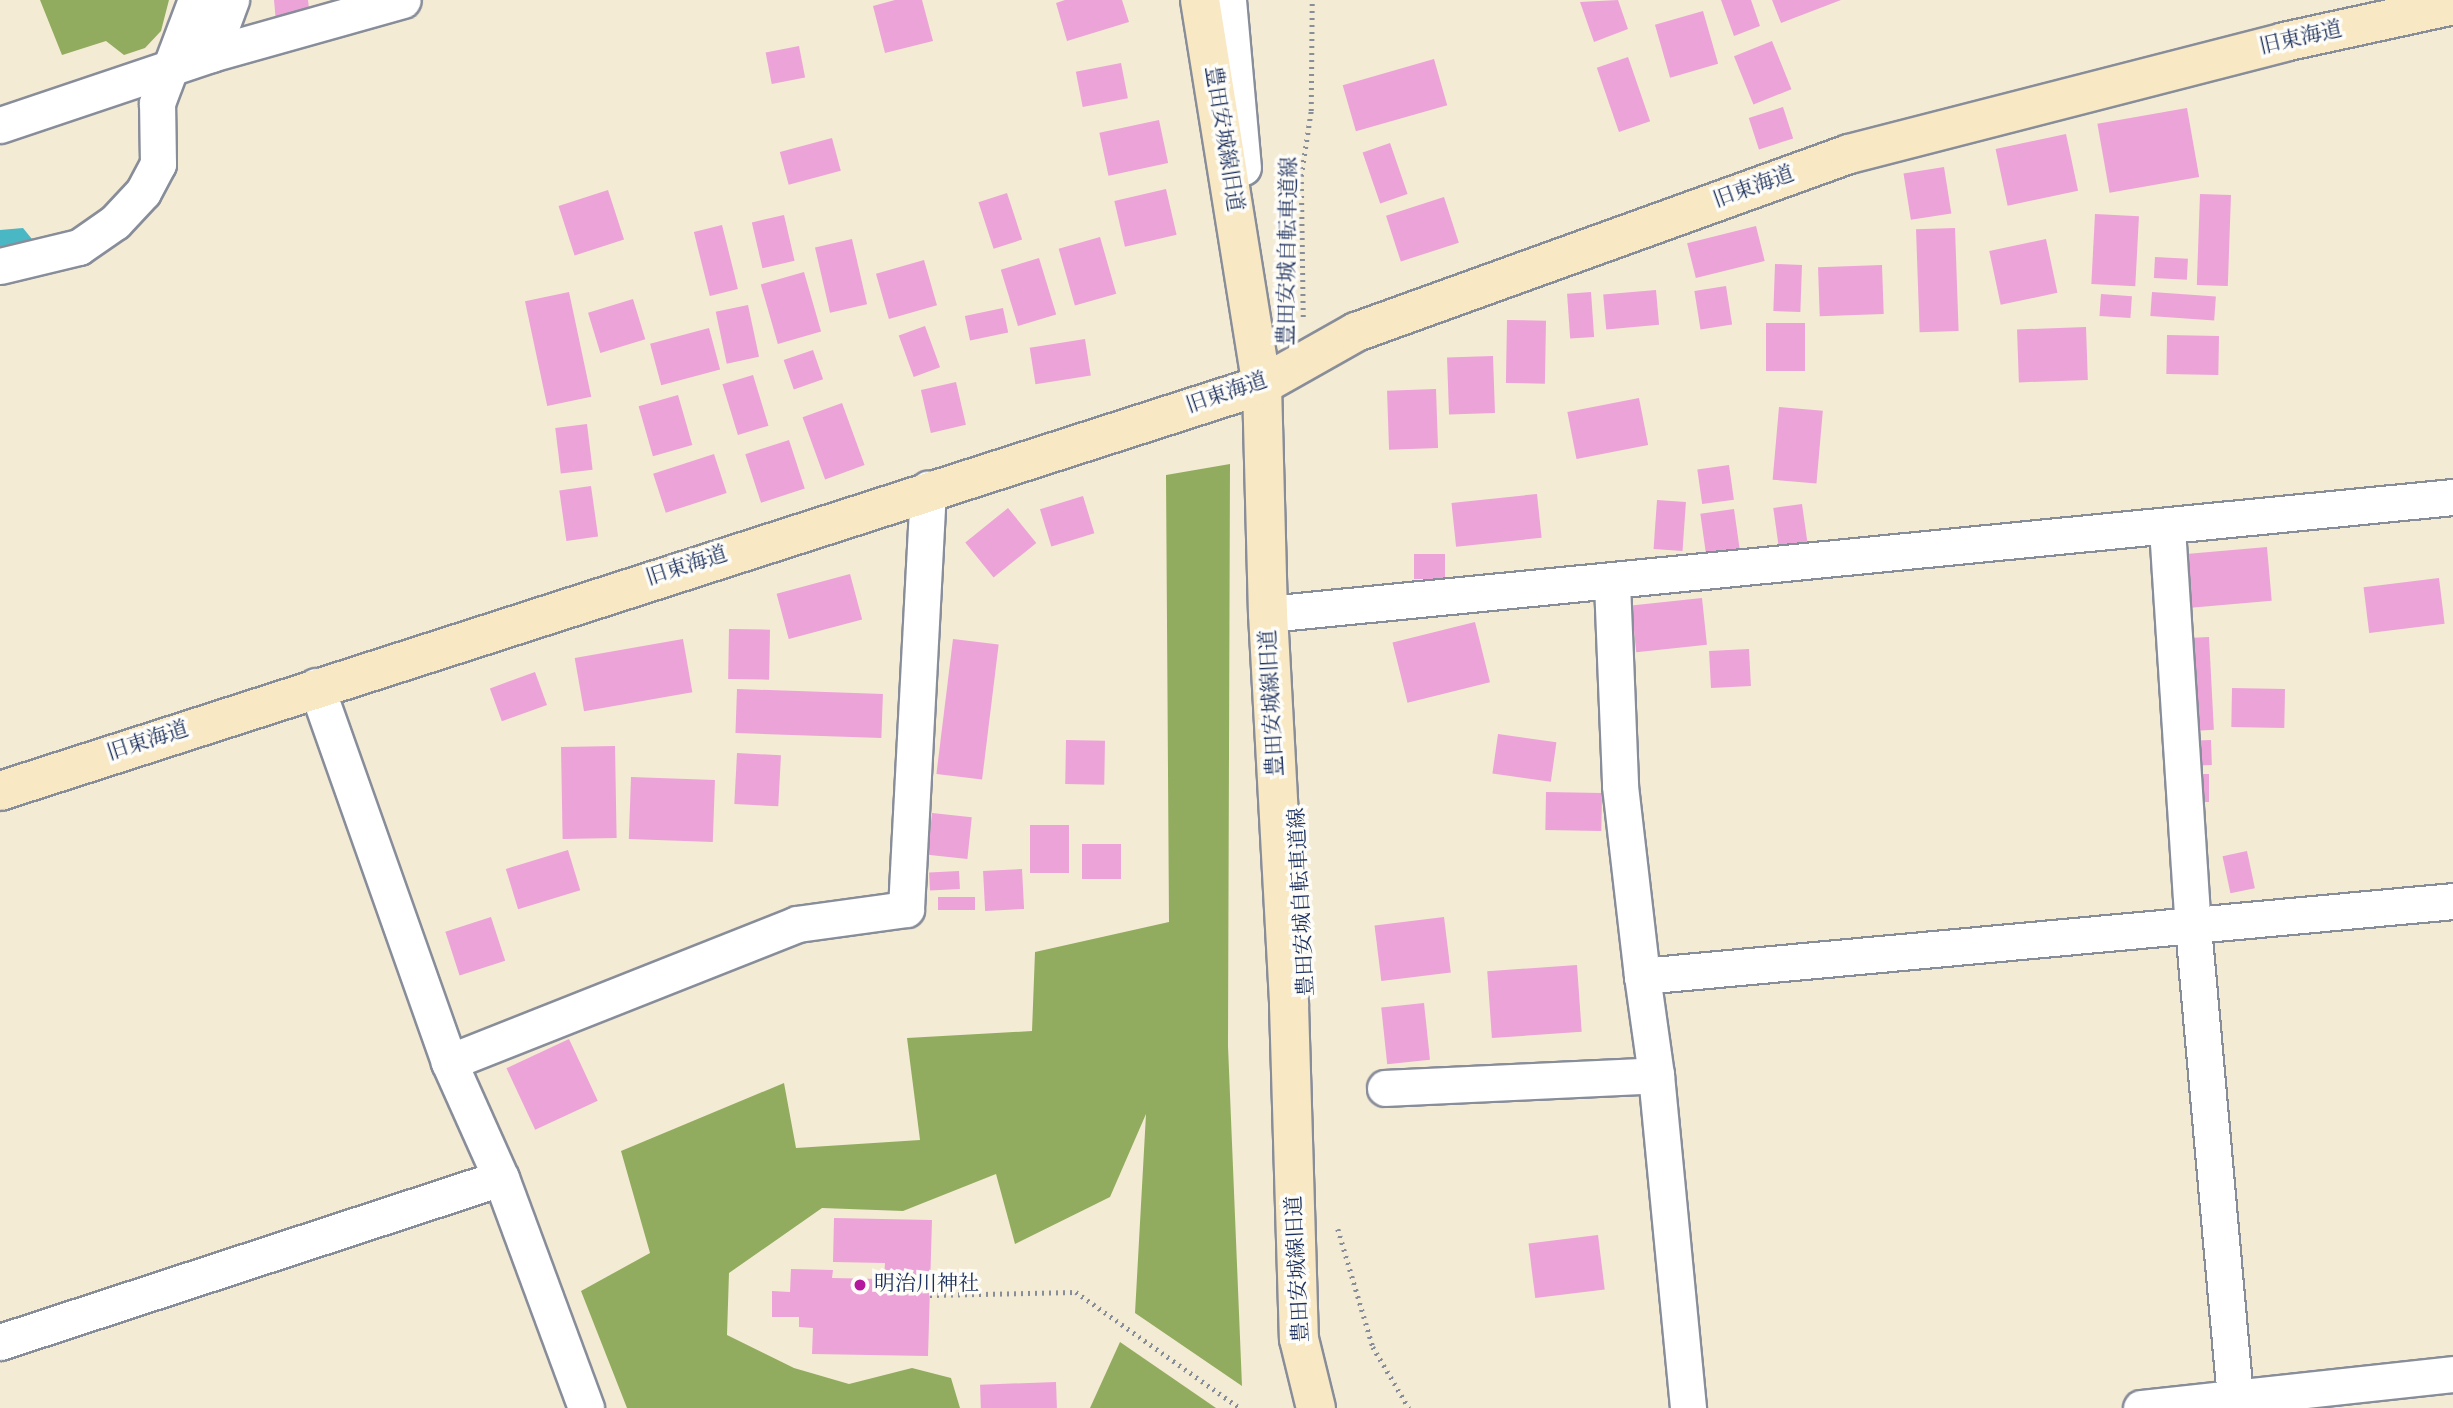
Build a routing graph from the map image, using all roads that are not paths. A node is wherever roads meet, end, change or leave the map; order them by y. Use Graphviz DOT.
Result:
graph roads {
  1 [pos="196,0"];
  2 [pos="231,0"];
  3 [pos="402,0"];
  4 [pos="1200,0"];
  5 [pos="1228,0"];
  6 [pos="2453,5"];
  7 [pos="211,54"];
  8 [pos="170,68"];
  9 [pos="0,125"];
  10 [pos="0,265"];
  11 [pos="1262,385"];
  12 [pos="928,489"];
  13 [pos="2453,497"];
  14 [pos="2167,528"];
  15 [pos="1612,583"];
  16 [pos="1268,614"];
  17 [pos="316,687"];
  18 [pos="0,791"];
  19 [pos="2453,901"];
  20 [pos="2193,927"];
  21 [pos="1642,976"];
  22 [pos="449,1062"];
  23 [pos="1656,1075"];
  24 [pos="1385,1088"];
  25 [pos="501,1178"];
  26 [pos="0,1342"];
  27 [pos="2453,1374"];
  28 [pos="2235,1403"];
  29 [pos="586,1408"];
  30 [pos="1316,1408"];
  31 [pos="1688,1408"];
  32 [pos="2141,1408"];
  1 -- 8 [label="street"];
  2 -- 7 [label="street"];
  3 -- 7 [label="street"];
  4 -- 11 [label="street, 豊田安城線旧道"];
  5 -- 11 [label="street"];
  6 -- 11 [label="street, 旧東海道"];
  7 -- 8 [label="street"];
  8 -- 9 [label="street"];
  8 -- 10 [label="street"];
  11 -- 12 [label="street, 旧東海道"];
  11 -- 16 [label="street, 豊田安城線旧道"];
  12 -- 17 [label="street, 旧東海道"];
  12 -- 22 [label="street"];
  13 -- 14 [label="street"];
  14 -- 15 [label="street"];
  14 -- 20 [label="street"];
  15 -- 16 [label="street"];
  15 -- 21 [label="street"];
  16 -- 30 [label="street, 豊田安城線旧道"];
  17 -- 18 [label="street, 旧東海道"];
  17 -- 22 [label="street"];
  19 -- 20 [label="street"];
  20 -- 21 [label="street"];
  20 -- 28 [label="street"];
  21 -- 23 [label="street"];
  22 -- 25 [label="street"];
  23 -- 24 [label="street"];
  23 -- 31 [label="street"];
  25 -- 26 [label="street"];
  25 -- 29 [label="street"];
  27 -- 28 [label="street"];
  28 -- 32 [label="street"];
}
